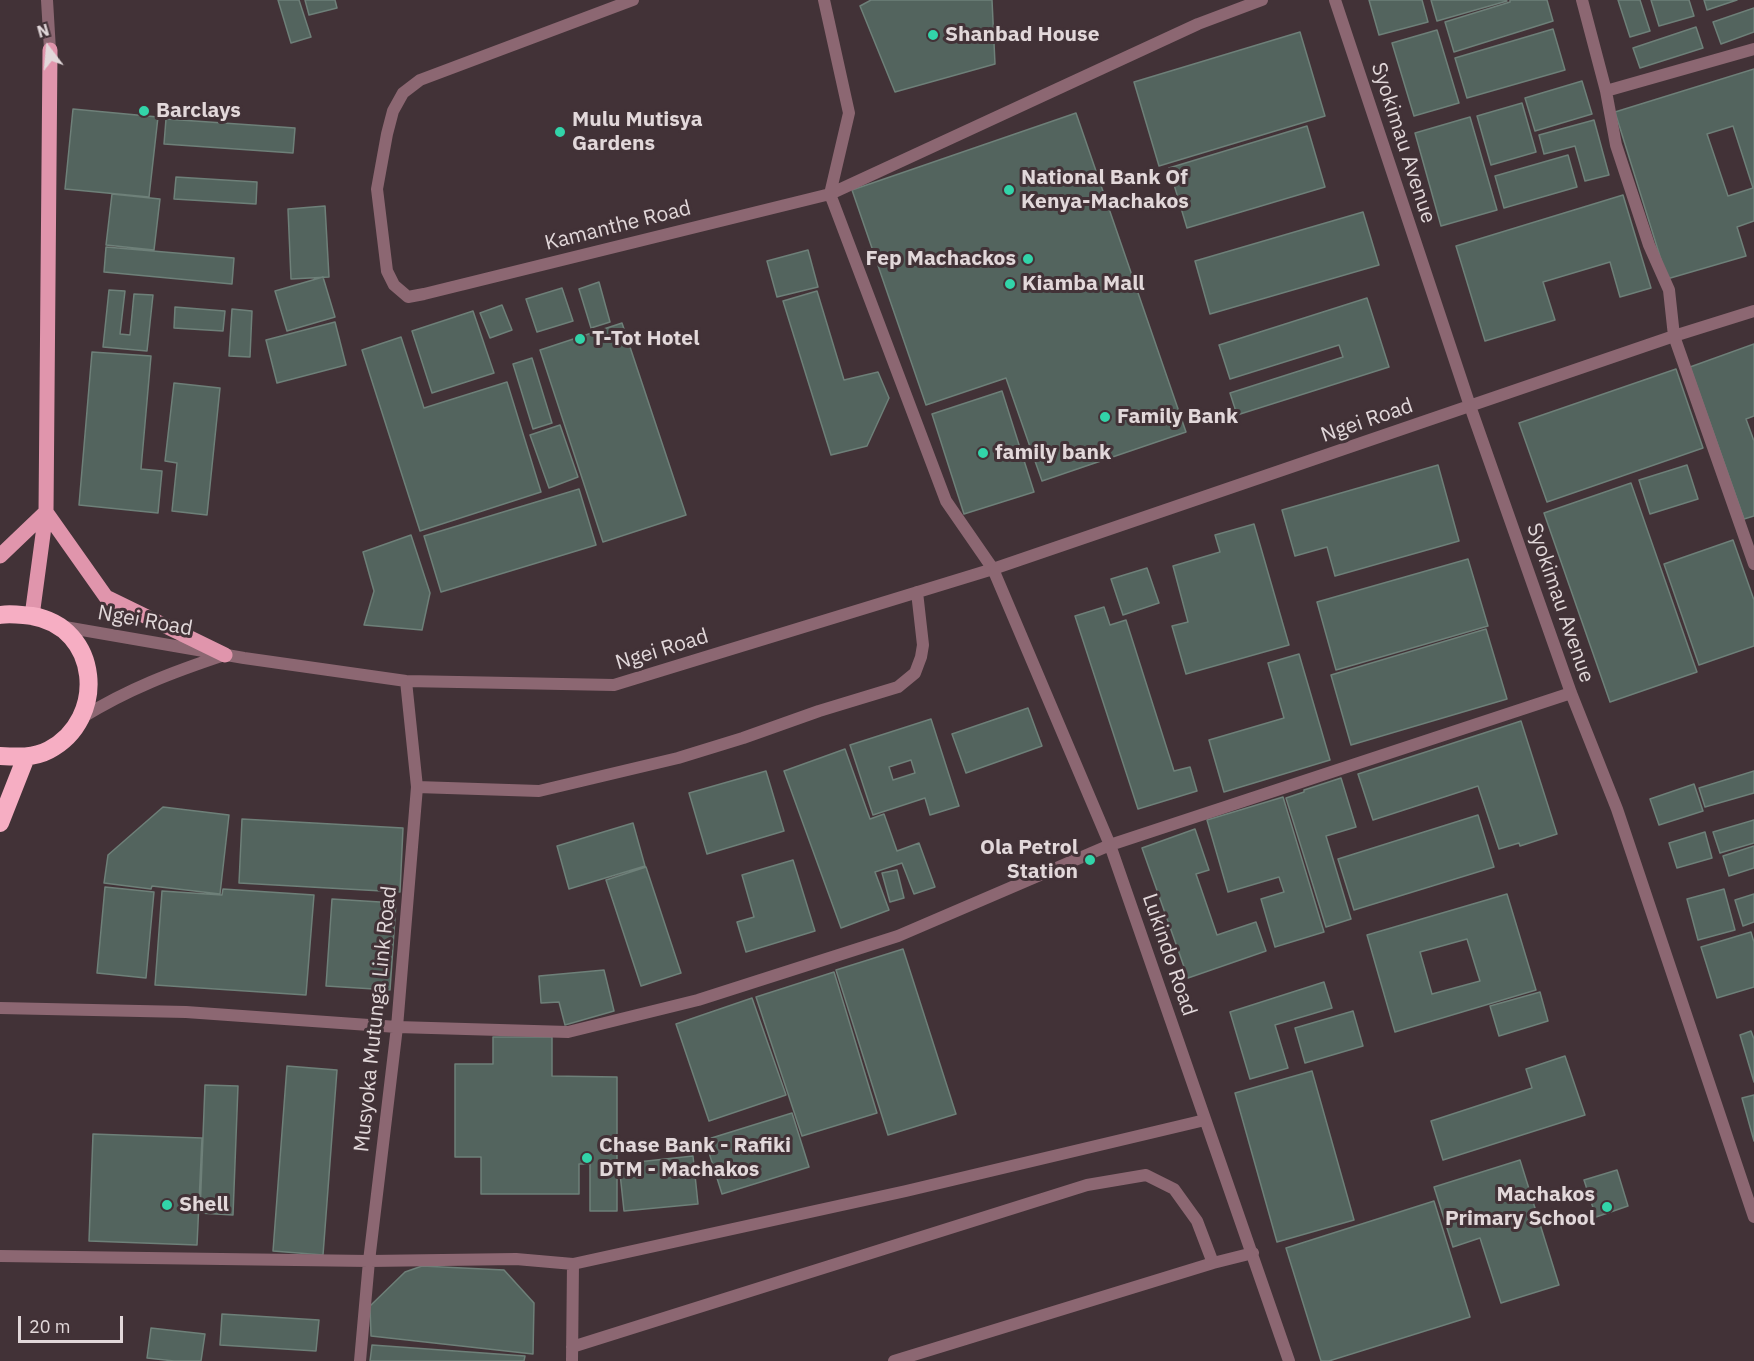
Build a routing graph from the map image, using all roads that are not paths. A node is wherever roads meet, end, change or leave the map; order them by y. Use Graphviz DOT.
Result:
graph roads {
  1 [pos="46,0"];
  2 [pos="633,0"];
  3 [pos="824,0"];
  4 [pos="1262,0"];
  5 [pos="1335,0"];
  6 [pos="1582,0"];
  7 [pos="1754,49"];
  8 [pos="50,50"];
  9 [pos="1606,91"];
  10 [pos="830,194"];
  11 [pos="1754,311"];
  12 [pos="1674,336"];
  13 [pos="1470,406"];
  14 [pos="46,512"];
  15 [pos="0,555"];
  16 [pos="1754,564"];
  17 [pos="993,569"];
  18 [pos="917,592"];
  19 [pos="0,615"];
  20 [pos="32,616"];
  21 [pos="58,626"];
  22 [pos="225,655"];
  23 [pos="406,681"];
  24 [pos="1571,693"];
  25 [pos="83,717"];
  26 [pos="0,756"];
  27 [pos="26,757"];
  28 [pos="417,787"];
  29 [pos="0,823"];
  30 [pos="1110,844"];
  31 [pos="0,1008"];
  32 [pos="397,1027"];
  33 [pos="1204,1120"];
  34 [pos="1754,1217"];
  35 [pos="1252,1253"];
  36 [pos="0,1256"];
  37 [pos="369,1261"];
  38 [pos="1212,1263"];
  39 [pos="573,1264"];
  40 [pos="572,1347"];
  41 [pos="360,1361"];
  42 [pos="572,1361"];
  43 [pos="894,1361"];
  44 [pos="1289,1361"];
  1 -- 8 [label="street"];
  2 -- 10 [label="street, Kamanthe Road"];
  3 -- 10 [label="street"];
  4 -- 10 [label="street, Kamanthe Road"];
  5 -- 13 [label="street, Syokimau Avenue"];
  6 -- 9 [label="street"];
  7 -- 9 [label="street"];
  8 -- 14 [label="main road"];
  9 -- 12 [label="street"];
  10 -- 17 [label="street"];
  11 -- 12 [label="street, Ngei Road"];
  12 -- 13 [label="street, Ngei Road"];
  12 -- 16 [label="street"];
  13 -- 17 [label="street, Ngei Road"];
  13 -- 24 [label="street, Syokimau Avenue"];
  14 -- 15 [label="main road"];
  14 -- 20 [label="main road"];
  14 -- 22 [label="main road"];
  17 -- 18 [label="street, Ngei Road"];
  17 -- 30 [label="street, Lukindo Road"];
  18 -- 23 [label="street, Ngei Road"];
  18 -- 28 [label="street"];
  19 -- 20 [label="highway"];
  20 -- 21 [label="highway"];
  21 -- 22 [label="street, Ngei Road"];
  21 -- 25 [label="highway"];
  22 -- 23 [label="street, Ngei Road"];
  22 -- 25 [label="street, Ngei Road"];
  23 -- 28 [label="street, Musyoka Mutunga Link Road"];
  24 -- 30 [label="street"];
  24 -- 34 [label="street, Syokimau Avenue"];
  25 -- 27 [label="highway"];
  26 -- 27 [label="highway"];
  27 -- 29 [label="highway"];
  28 -- 32 [label="street, Musyoka Mutunga Link Road"];
  30 -- 32 [label="street"];
  30 -- 33 [label="street, Lukindo Road"];
  31 -- 32 [label="street"];
  32 -- 37 [label="street, Musyoka Mutunga Link Road"];
  33 -- 35 [label="street, Lukindo Road"];
  33 -- 39 [label="street"];
  35 -- 38 [label="street"];
  35 -- 44 [label="street, Lukindo Road"];
  36 -- 37 [label="street"];
  37 -- 39 [label="street"];
  37 -- 41 [label="street, Musyoka Mutunga Link Road"];
  38 -- 40 [label="street"];
  38 -- 43 [label="street"];
  39 -- 40 [label="street"];
  40 -- 42 [label="street"];
}
